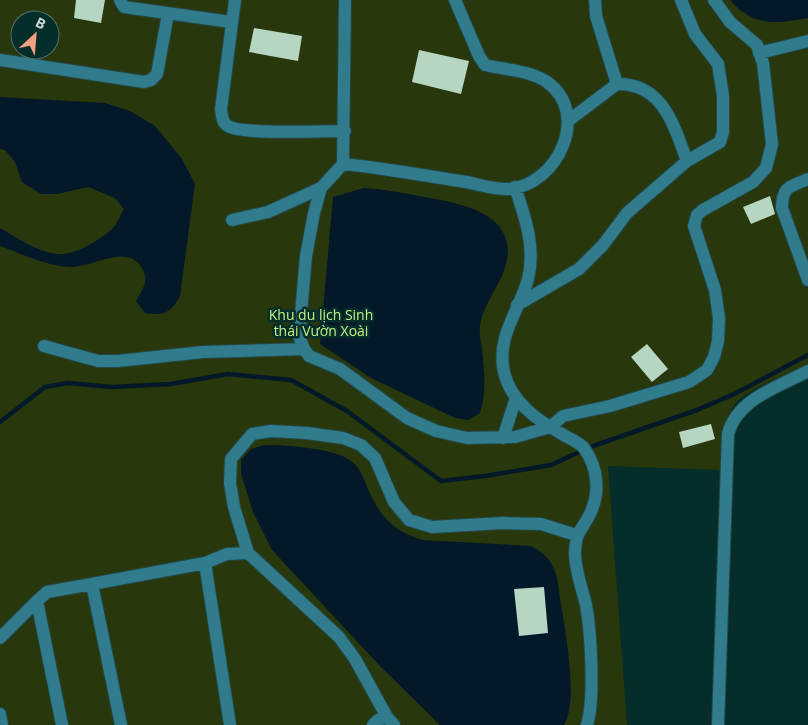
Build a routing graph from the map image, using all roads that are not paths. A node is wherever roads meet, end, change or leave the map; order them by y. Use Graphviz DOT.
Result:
graph roads {
  1 [pos="120,0"];
  2 [pos="235,0"];
  3 [pos="344,0"];
  4 [pos="455,0"];
  5 [pos="595,0"];
  6 [pos="681,0"];
  7 [pos="714,0"];
  8 [pos="168,14"];
  9 [pos="231,22"];
  10 [pos="808,41"];
  11 [pos="760,53"];
  12 [pos="0,60"];
  13 [pos="616,84"];
  14 [pos="568,121"];
  15 [pos="345,131"];
  16 [pos="687,161"];
  17 [pos="343,164"];
  18 [pos="808,179"];
  19 [pos="515,187"];
  20 [pos="321,188"];
  21 [pos="232,220"];
  22 [pos="808,280"];
  23 [pos="517,304"];
  24 [pos="44,346"];
  25 [pos="304,349"];
  26 [pos="808,371"];
  27 [pos="516,398"];
  28 [pos="550,427"];
  29 [pos="504,438"];
  30 [pos="576,535"];
  31 [pos="248,553"];
  32 [pos="205,563"];
  33 [pos="92,584"];
  34 [pos="37,601"];
  35 [pos="0,638"];
  36 [pos="0,714"];
  37 [pos="390,721"];
  38 [pos="2,725"];
  39 [pos="62,725"];
  40 [pos="121,725"];
  41 [pos="230,725"];
  42 [pos="374,725"];
  43 [pos="587,725"];
  44 [pos="718,725"];
  1 -- 8 [label="street"];
  2 -- 9 [label="street"];
  3 -- 15 [label="street"];
  4 -- 14 [label="street"];
  5 -- 13 [label="street"];
  6 -- 16 [label="street"];
  7 -- 11 [label="street"];
  8 -- 9 [label="street"];
  8 -- 12 [label="street"];
  9 -- 15 [label="street"];
  10 -- 11 [label="street"];
  11 -- 28 [label="street"];
  13 -- 14 [label="street"];
  13 -- 16 [label="street"];
  14 -- 19 [label="street"];
  15 -- 17 [label="street"];
  16 -- 23 [label="street"];
  17 -- 19 [label="street"];
  17 -- 20 [label="street"];
  18 -- 22 [label="street"];
  19 -- 23 [label="street"];
  20 -- 21 [label="street"];
  20 -- 25 [label="street"];
  23 -- 27 [label="street"];
  24 -- 25 [label="street"];
  25 -- 29 [label="street"];
  26 -- 44 [label="street"];
  27 -- 28 [label="street"];
  27 -- 29 [label="street"];
  28 -- 29 [label="street"];
  28 -- 30 [label="street"];
  30 -- 31 [label="street"];
  30 -- 43 [label="street"];
  31 -- 32 [label="street"];
  31 -- 37 [label="street"];
  32 -- 33 [label="street"];
  32 -- 41 [label="street"];
  33 -- 34 [label="street"];
  33 -- 40 [label="street"];
  34 -- 35 [label="street"];
  34 -- 39 [label="street"];
  36 -- 38 [label="street"];
  37 -- 42 [label="street"];
}
